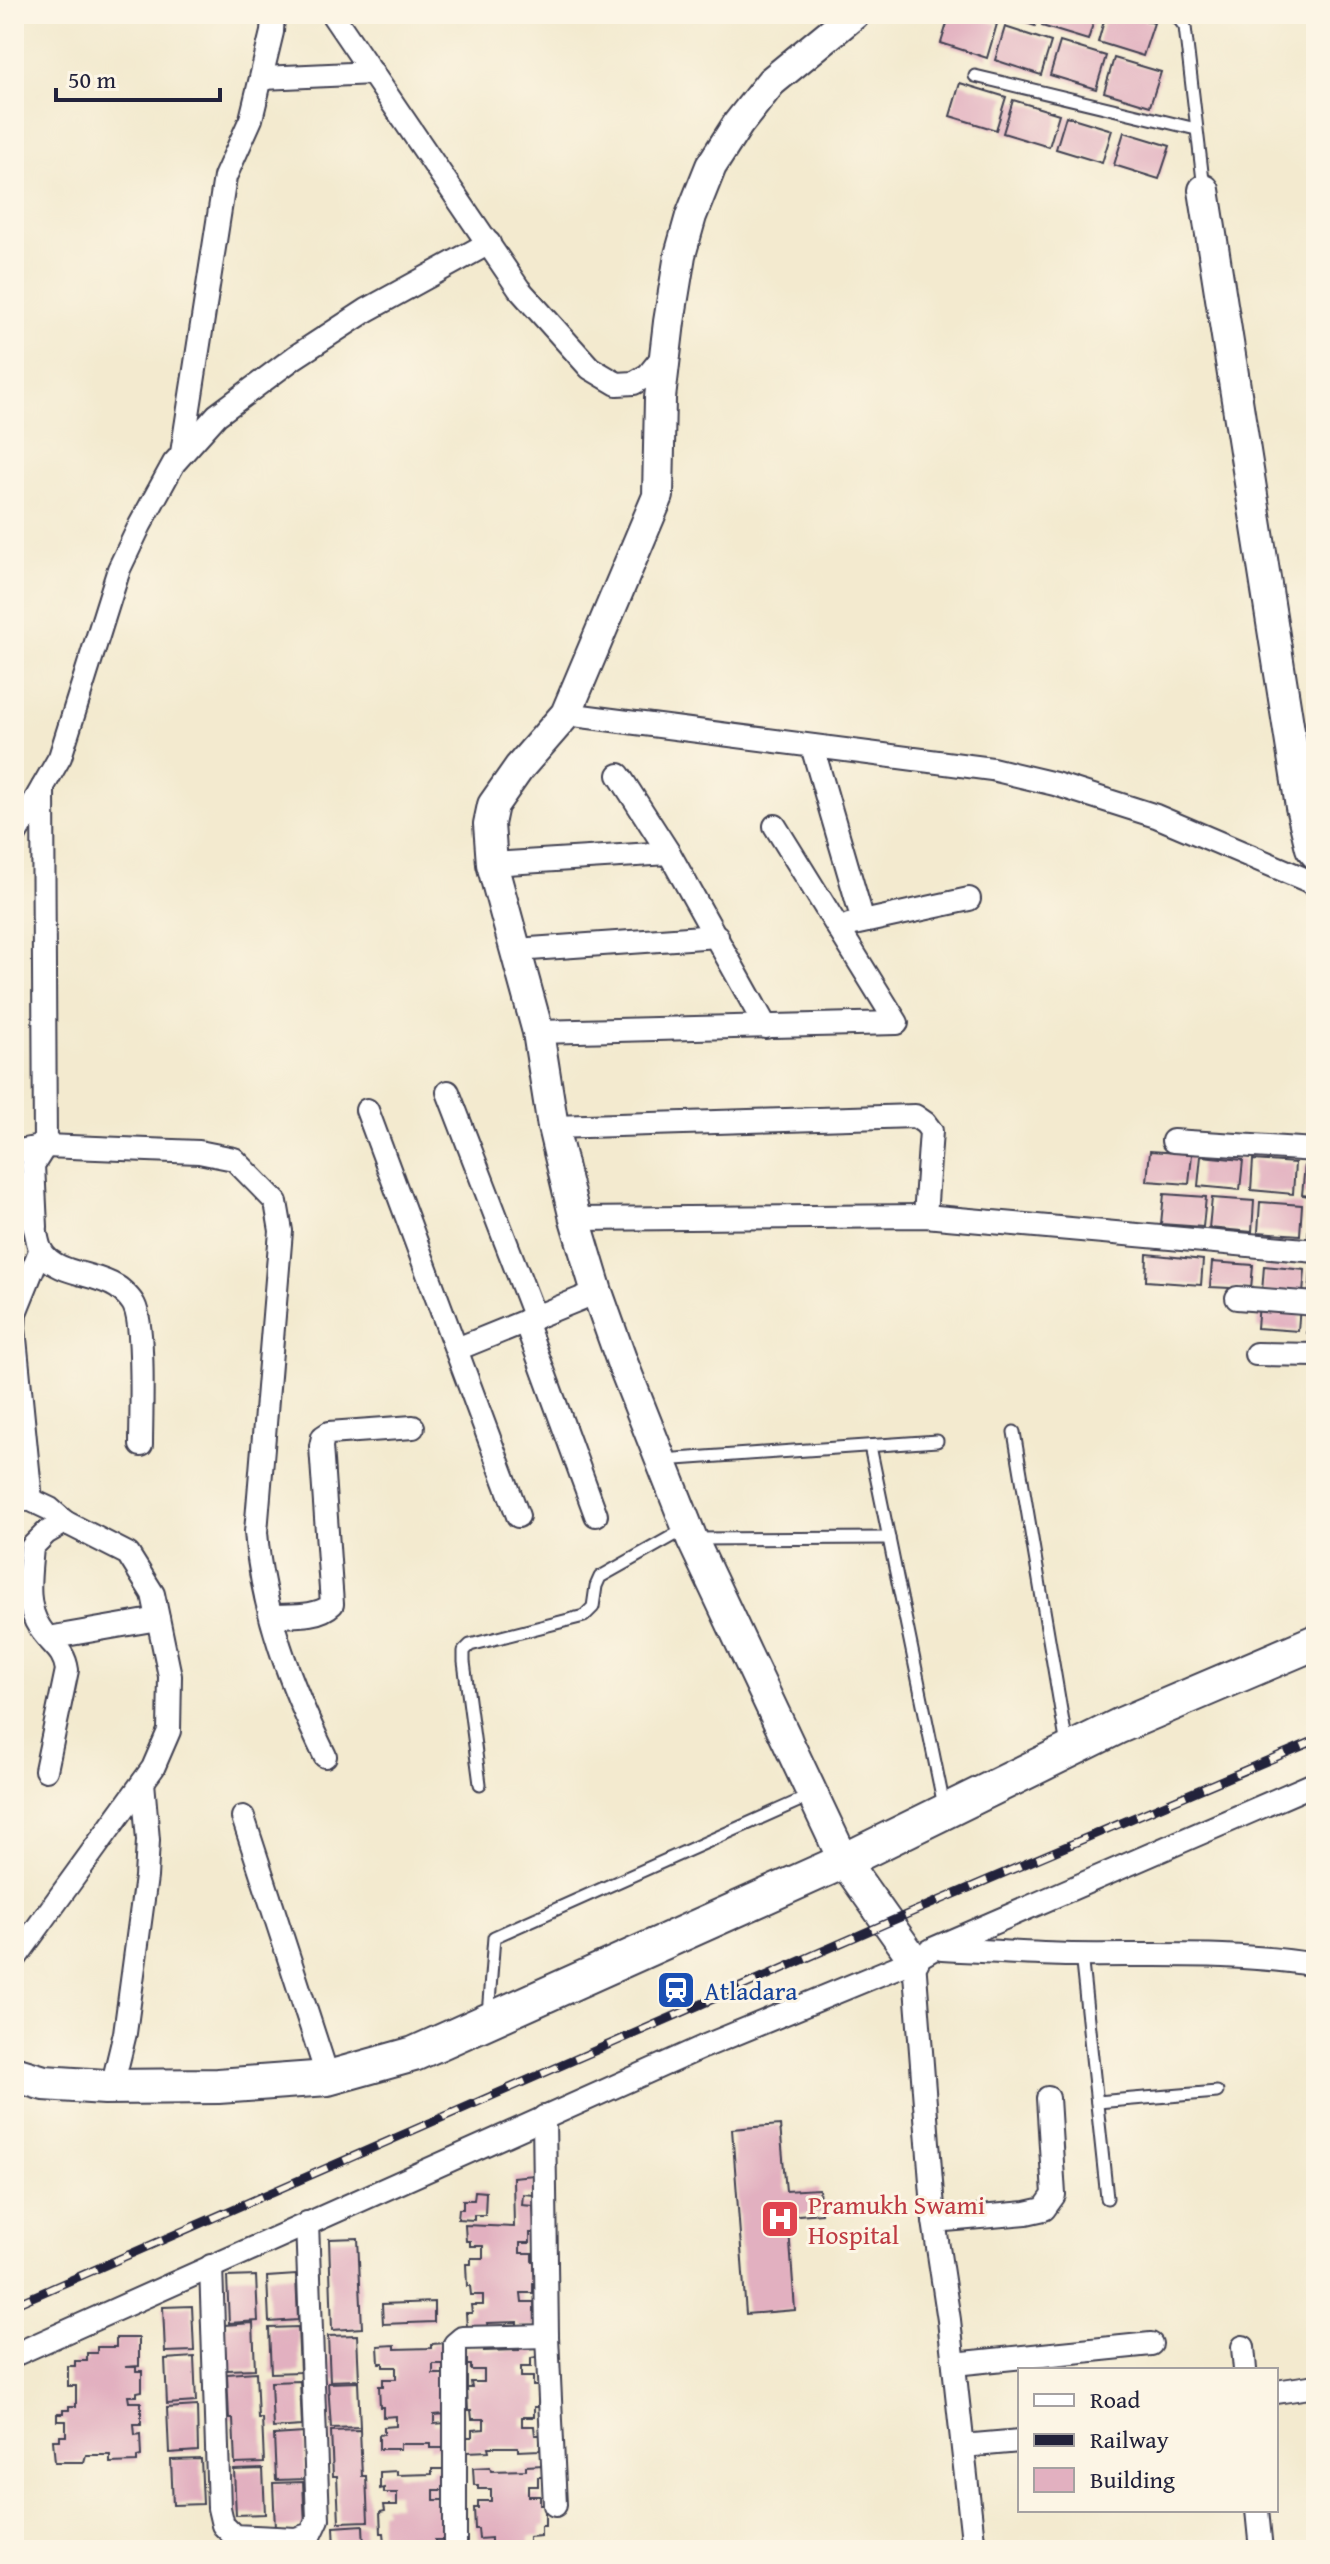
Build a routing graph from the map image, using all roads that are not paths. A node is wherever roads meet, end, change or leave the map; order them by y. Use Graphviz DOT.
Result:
graph roads {
  1 [pos="273,14"];
  2 [pos="332,14"];
  3 [pos="854,14"];
  4 [pos="1175,14"];
  5 [pos="373,73"];
  6 [pos="975,76"];
  7 [pos="263,78"];
  8 [pos="1196,129"];
  9 [pos="1204,190"];
  10 [pos="489,243"];
  11 [pos="664,355"];
  12 [pos="182,454"];
  13 [pos="566,714"];
  14 [pos="812,746"];
  15 [pos="619,775"];
  16 [pos="43,786"];
  17 [pos="775,826"];
  18 [pos="14,837"];
  19 [pos="669,853"];
  20 [pos="1316,854"];
  21 [pos="492,864"];
  22 [pos="1316,884"];
  23 [pos="969,899"];
  24 [pos="863,921"];
  25 [pos="838,927"];
  26 [pos="717,936"];
  27 [pos="516,950"];
  28 [pos="766,1027"];
  29 [pos="538,1032"];
  30 [pos="448,1092"];
  31 [pos="367,1110"];
  32 [pos="553,1127"];
  33 [pos="1173,1141"];
  34 [pos="45,1146"];
  35 [pos="1316,1150"];
  36 [pos="14,1152"];
  37 [pos="14,1208"];
  38 [pos="925,1216"];
  39 [pos="575,1219"];
  40 [pos="36,1227"];
  41 [pos="40,1251"];
  42 [pos="1316,1251"];
  43 [pos="597,1292"];
  44 [pos="1237,1298"];
  45 [pos="1316,1304"];
  46 [pos="530,1320"];
  47 [pos="457,1349"];
  48 [pos="1256,1354"];
  49 [pos="1316,1355"];
  50 [pos="413,1427"];
  51 [pos="1014,1432"];
  52 [pos="937,1441"];
  53 [pos="141,1445"];
  54 [pos="870,1446"];
  55 [pos="661,1460"];
  56 [pos="23,1499"];
  57 [pos="596,1515"];
  58 [pos="518,1516"];
  59 [pos="65,1522"];
  60 [pos="690,1533"];
  61 [pos="889,1538"];
  62 [pos="272,1616"];
  63 [pos="158,1619"];
  64 [pos="48,1638"];
  65 [pos="1316,1642"];
  66 [pos="1068,1751"];
  67 [pos="325,1756"];
  68 [pos="46,1770"];
  69 [pos="143,1782"];
  70 [pos="1316,1783"];
  71 [pos="480,1784"];
  72 [pos="813,1794"];
  73 [pos="946,1811"];
  74 [pos="243,1817"];
  75 [pos="844,1861"];
  76 [pos="17,1951"];
  77 [pos="924,1954"];
  78 [pos="1081,1954"];
  79 [pos="1316,1965"];
  80 [pos="488,2021"];
  81 [pos="14,2074"];
  82 [pos="328,2078"];
  83 [pos="112,2087"];
  84 [pos="1217,2092"];
  85 [pos="1048,2098"];
  86 [pos="1097,2102"];
  87 [pos="544,2117"];
  88 [pos="1107,2198"];
  89 [pos="934,2221"];
  90 [pos="307,2223"];
  91 [pos="211,2266"];
  92 [pos="547,2336"];
  93 [pos="1151,2344"];
  94 [pos="1243,2347"];
  95 [pos="14,2355"];
  96 [pos="954,2364"];
  97 [pos="1245,2368"];
  98 [pos="1316,2386"];
  99 [pos="1278,2392"];
  100 [pos="1018,2441"];
  101 [pos="963,2446"];
  102 [pos="555,2505"];
  103 [pos="1257,2512"];
  104 [pos="455,2550"];
  105 [pos="974,2550"];
  106 [pos="1261,2550"];
  1 -- 7 [label="street"];
  2 -- 5 [label="street"];
  3 -- 11 [label="street"];
  4 -- 8 [label="lane"];
  5 -- 7 [label="street"];
  5 -- 10 [label="street"];
  6 -- 8 [label="lane"];
  7 -- 12 [label="street"];
  8 -- 9 [label="lane"];
  9 -- 20 [label="street"];
  10 -- 11 [label="street"];
  10 -- 12 [label="street"];
  11 -- 13 [label="street"];
  12 -- 16 [label="street"];
  13 -- 14 [label="street"];
  13 -- 21 [label="street"];
  14 -- 22 [label="street"];
  14 -- 24 [label="street"];
  15 -- 19 [label="street"];
  16 -- 18 [label="street"];
  16 -- 34 [label="street"];
  17 -- 25 [label="street"];
  19 -- 21 [label="street"];
  19 -- 26 [label="street"];
  21 -- 27 [label="street"];
  23 -- 24 [label="street"];
  24 -- 25 [label="street"];
  25 -- 28 [label="street"];
  26 -- 27 [label="street"];
  26 -- 28 [label="street"];
  27 -- 29 [label="street"];
  28 -- 29 [label="street"];
  29 -- 32 [label="street"];
  30 -- 46 [label="street"];
  31 -- 47 [label="street"];
  32 -- 38 [label="street"];
  32 -- 39 [label="street"];
  33 -- 35 [label="street"];
  34 -- 36 [label="street"];
  34 -- 40 [label="street"];
  34 -- 62 [label="street"];
  37 -- 40 [label="street"];
  38 -- 39 [label="street"];
  38 -- 42 [label="street"];
  39 -- 43 [label="street"];
  40 -- 41 [label="street"];
  41 -- 53 [label="street"];
  41 -- 56 [label="street"];
  43 -- 46 [label="street"];
  43 -- 55 [label="street"];
  44 -- 45 [label="street"];
  46 -- 47 [label="street"];
  46 -- 57 [label="street"];
  47 -- 58 [label="street"];
  48 -- 49 [label="street"];
  50 -- 62 [label="street"];
  51 -- 66 [label="lane"];
  52 -- 54 [label="lane"];
  54 -- 55 [label="lane"];
  54 -- 61 [label="lane"];
  55 -- 60 [label="street"];
  56 -- 59 [label="street"];
  59 -- 63 [label="street"];
  59 -- 64 [label="street"];
  60 -- 61 [label="lane"];
  60 -- 71 [label="lane"];
  60 -- 72 [label="street"];
  61 -- 73 [label="lane"];
  62 -- 67 [label="street"];
  63 -- 64 [label="street"];
  63 -- 69 [label="street"];
  64 -- 68 [label="street"];
  65 -- 66 [label="main road"];
  66 -- 73 [label="main road"];
  69 -- 76 [label="street"];
  69 -- 83 [label="street"];
  70 -- 77 [label="street"];
  72 -- 75 [label="street"];
  72 -- 80 [label="lane"];
  73 -- 75 [label="main road"];
  74 -- 82 [label="street"];
  75 -- 77 [label="street"];
  75 -- 80 [label="main road"];
  77 -- 78 [label="street"];
  77 -- 87 [label="street"];
  77 -- 89 [label="street"];
  78 -- 79 [label="street"];
  78 -- 86 [label="lane"];
  80 -- 82 [label="main road"];
  81 -- 83 [label="main road"];
  82 -- 83 [label="main road"];
  84 -- 86 [label="lane"];
  85 -- 89 [label="street"];
  86 -- 88 [label="lane"];
  87 -- 90 [label="street"];
  87 -- 92 [label="street"];
  89 -- 96 [label="street"];
  90 -- 91 [label="street"];
  90 -- 91 [label="street"];
  91 -- 95 [label="street"];
  92 -- 102 [label="street"];
  92 -- 104 [label="street"];
  93 -- 96 [label="street"];
  94 -- 97 [label="street"];
  96 -- 101 [label="street"];
  98 -- 99 [label="street"];
  100 -- 101 [label="street"];
  101 -- 105 [label="street"];
  103 -- 106 [label="street"];
}
